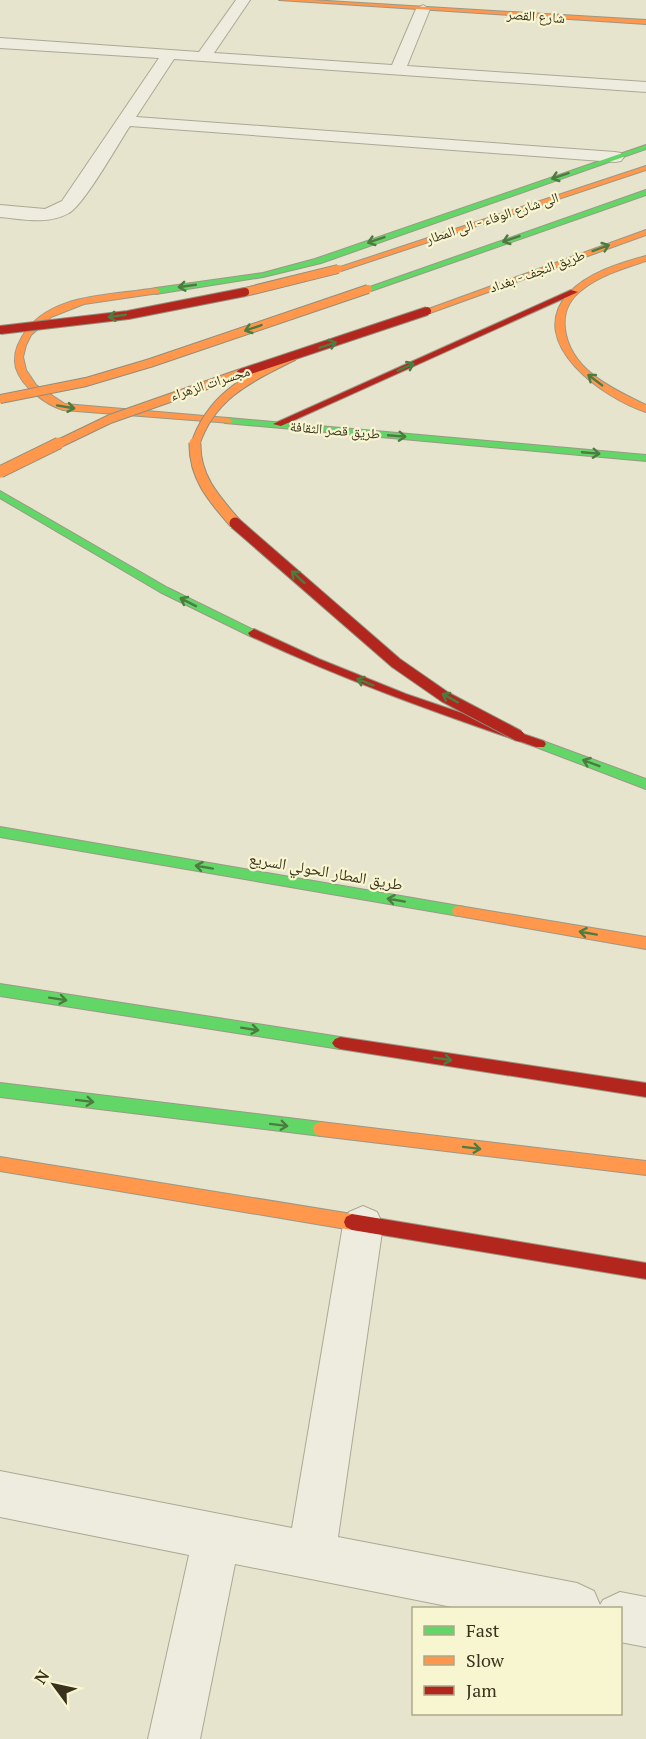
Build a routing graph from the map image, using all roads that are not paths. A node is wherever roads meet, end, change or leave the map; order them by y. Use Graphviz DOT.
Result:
graph roads {
  1 [pos="243,0"];
  2 [pos="282,0"];
  3 [pos="418,4"];
  4 [pos="646,14"];
  5 [pos="646,22"];
  6 [pos="4,47"];
  7 [pos="170,54"];
  8 [pos="204,56"];
  9 [pos="398,69"];
  10 [pos="646,87"];
  11 [pos="126,121"];
  12 [pos="646,147"];
  13 [pos="615,157"];
  14 [pos="646,168"];
  15 [pos="646,192"];
  16 [pos="0,212"];
  17 [pos="646,232"];
  18 [pos="646,258"];
  19 [pos="574,292"];
  20 [pos="428,311"];
  21 [pos="4,336"];
  22 [pos="294,356"];
  23 [pos="12,383"];
  24 [pos="0,399"];
  25 [pos="644,417"];
  26 [pos="276,425"];
  27 [pos="630,443"];
  28 [pos="646,458"];
  29 [pos="0,472"];
  30 [pos="0,494"];
  31 [pos="519,736"];
  32 [pos="646,784"];
  33 [pos="0,832"];
  34 [pos="646,943"];
  35 [pos="0,990"];
  36 [pos="0,1090"];
  37 [pos="646,1090"];
  38 [pos="0,1164"];
  39 [pos="646,1168"];
  40 [pos="363,1225"];
  41 [pos="646,1270"];
  42 [pos="0,1494"];
  43 [pos="217,1537"];
  44 [pos="311,1556"];
  45 [pos="572,1607"];
  46 [pos="622,1617"];
  47 [pos="646,1622"];
  48 [pos="174,1739"];
  1 -- 8 [label="street"];
  2 -- 3 [label="main road, شارع القصر"];
  3 -- 4 [label="main road, شارع القصر"];
  3 -- 5 [label="main road, شارع القصر"];
  3 -- 9 [label="street"];
  6 -- 7 [label="street"];
  7 -- 8 [label="street"];
  7 -- 11 [label="street"];
  8 -- 9 [label="street"];
  9 -- 10 [label="street"];
  11 -- 13 [label="street"];
  11 -- 16 [label="street"];
  12 -- 13 [label="main road"];
  13 -- 21 [label="main road, one-way"];
  14 -- 21 [label="main road, الى شارع الوفاء - الى المطار, one-way, bridge"];
  15 -- 24 [label="main road, one-way, bridge"];
  20 -- 17 [label="main road, طريق النجف - بغداد, one-way"];
  18 -- 19 [label="main road, طريق قصر الثقافة"];
  25 -- 19 [label="main road, one-way"];
  26 -- 19 [label="main road, طريق قصر الثقافة, one-way"];
  22 -- 20 [label="main road, مجسرات الزهراء, one-way, bridge"];
  22 -- 29 [label="main road, مجسرات الزهراء, bridge"];
  31 -- 22 [label="main road, one-way, bridge"];
  23 -- 26 [label="main road, one-way"];
  26 -- 28 [label="main road, طريق قصر الثقافة, one-way"];
  27 -- 28 [label="main road"];
  31 -- 30 [label="main road, one-way, bridge"];
  32 -- 31 [label="main road, one-way"];
  34 -- 33 [label="main road, طريق المطار الحولي السريع, one-way"];
  35 -- 37 [label="main road, one-way"];
  36 -- 39 [label="main road, one-way"];
  38 -- 40 [label="main road"];
  40 -- 41 [label="main road"];
  40 -- 44 [label="street"];
  42 -- 43 [label="street"];
  43 -- 44 [label="street"];
  43 -- 48 [label="street"];
  44 -- 45 [label="street"];
  46 -- 47 [label="street"];
}
